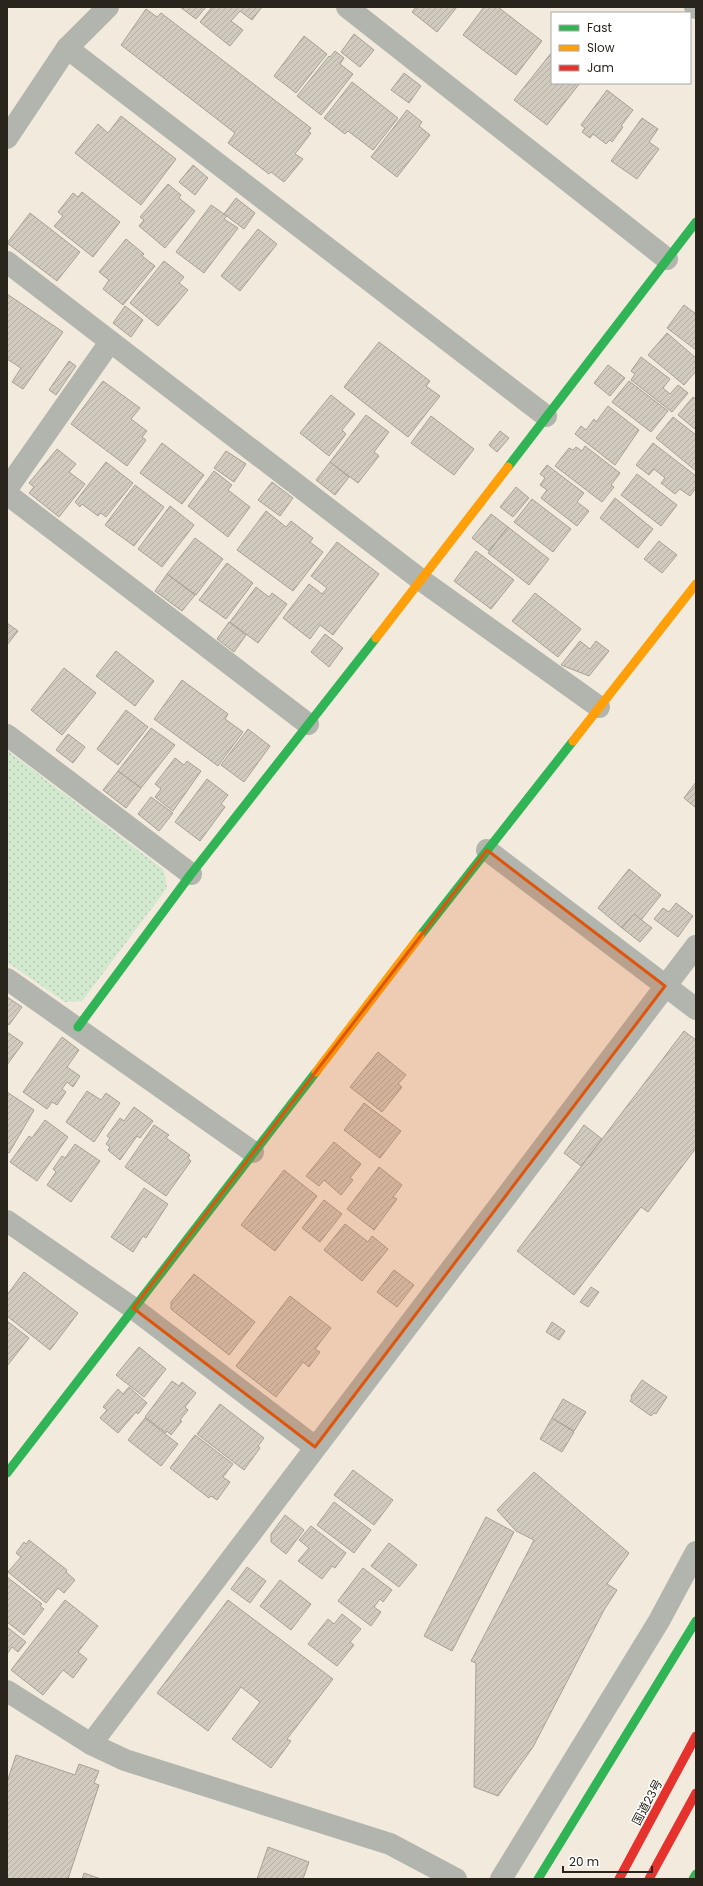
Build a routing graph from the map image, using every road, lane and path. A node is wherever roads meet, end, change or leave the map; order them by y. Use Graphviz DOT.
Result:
graph roads {
  1 [pos="108,7"];
  2 [pos="346,7"];
  3 [pos="67,48"];
  4 [pos="7,138"];
  5 [pos="696,222"];
  6 [pos="667,259"];
  7 [pos="7,262"];
  8 [pos="110,342"];
  9 [pos="546,416"];
  10 [pos="7,489"];
  11 [pos="7,494"];
  12 [pos="421,580"];
  13 [pos="696,584"];
  14 [pos="599,707"];
  15 [pos="308,724"];
  16 [pos="7,735"];
  17 [pos="487,850"];
  18 [pos="191,874"];
  19 [pos="696,946"];
  20 [pos="7,979"];
  21 [pos="666,986"];
  22 [pos="696,1009"];
  23 [pos="78,1027"];
  24 [pos="253,1152"];
  25 [pos="7,1221"];
  26 [pos="133,1308"];
  27 [pos="315,1447"];
  28 [pos="7,1473"];
  29 [pos="696,1552"];
  30 [pos="696,1621"];
  31 [pos="7,1691"];
  32 [pos="696,1736"];
  33 [pos="91,1744"];
  34 [pos="696,1793"];
  35 [pos="696,1874"];
  36 [pos="456,1879"];
  37 [pos="501,1879"];
  38 [pos="538,1879"];
  39 [pos="619,1879"];
  40 [pos="649,1879"];
  41 [pos="693,1879"];
  1 -- 3 [label="street"];
  2 -- 6 [label="street"];
  3 -- 4 [label="street"];
  3 -- 9 [label="street"];
  5 -- 6 [label="main road"];
  6 -- 9 [label="main road"];
  7 -- 8 [label="street"];
  8 -- 10 [label="street"];
  8 -- 12 [label="street"];
  9 -- 12 [label="main road"];
  11 -- 15 [label="street"];
  12 -- 14 [label="street"];
  12 -- 15 [label="main road"];
  13 -- 14 [label="main road"];
  14 -- 17 [label="main road"];
  15 -- 18 [label="main road"];
  16 -- 18 [label="street"];
  17 -- 21 [label="street"];
  17 -- 24 [label="main road"];
  18 -- 23 [label="main road"];
  19 -- 21 [label="street"];
  20 -- 23 [label="street"];
  21 -- 22 [label="street"];
  21 -- 27 [label="street"];
  23 -- 24 [label="street"];
  24 -- 26 [label="main road"];
  25 -- 26 [label="street"];
  26 -- 27 [label="street"];
  26 -- 28 [label="main road"];
  27 -- 33 [label="street"];
  29 -- 37 [label="street"];
  30 -- 38 [label="main road"];
  31 -- 33 [label="street"];
  32 -- 39 [label="main road, 国道23号"];
  33 -- 36 [label="street"];
  34 -- 40 [label="main road"];
  35 -- 41 [label="main road"];
}
